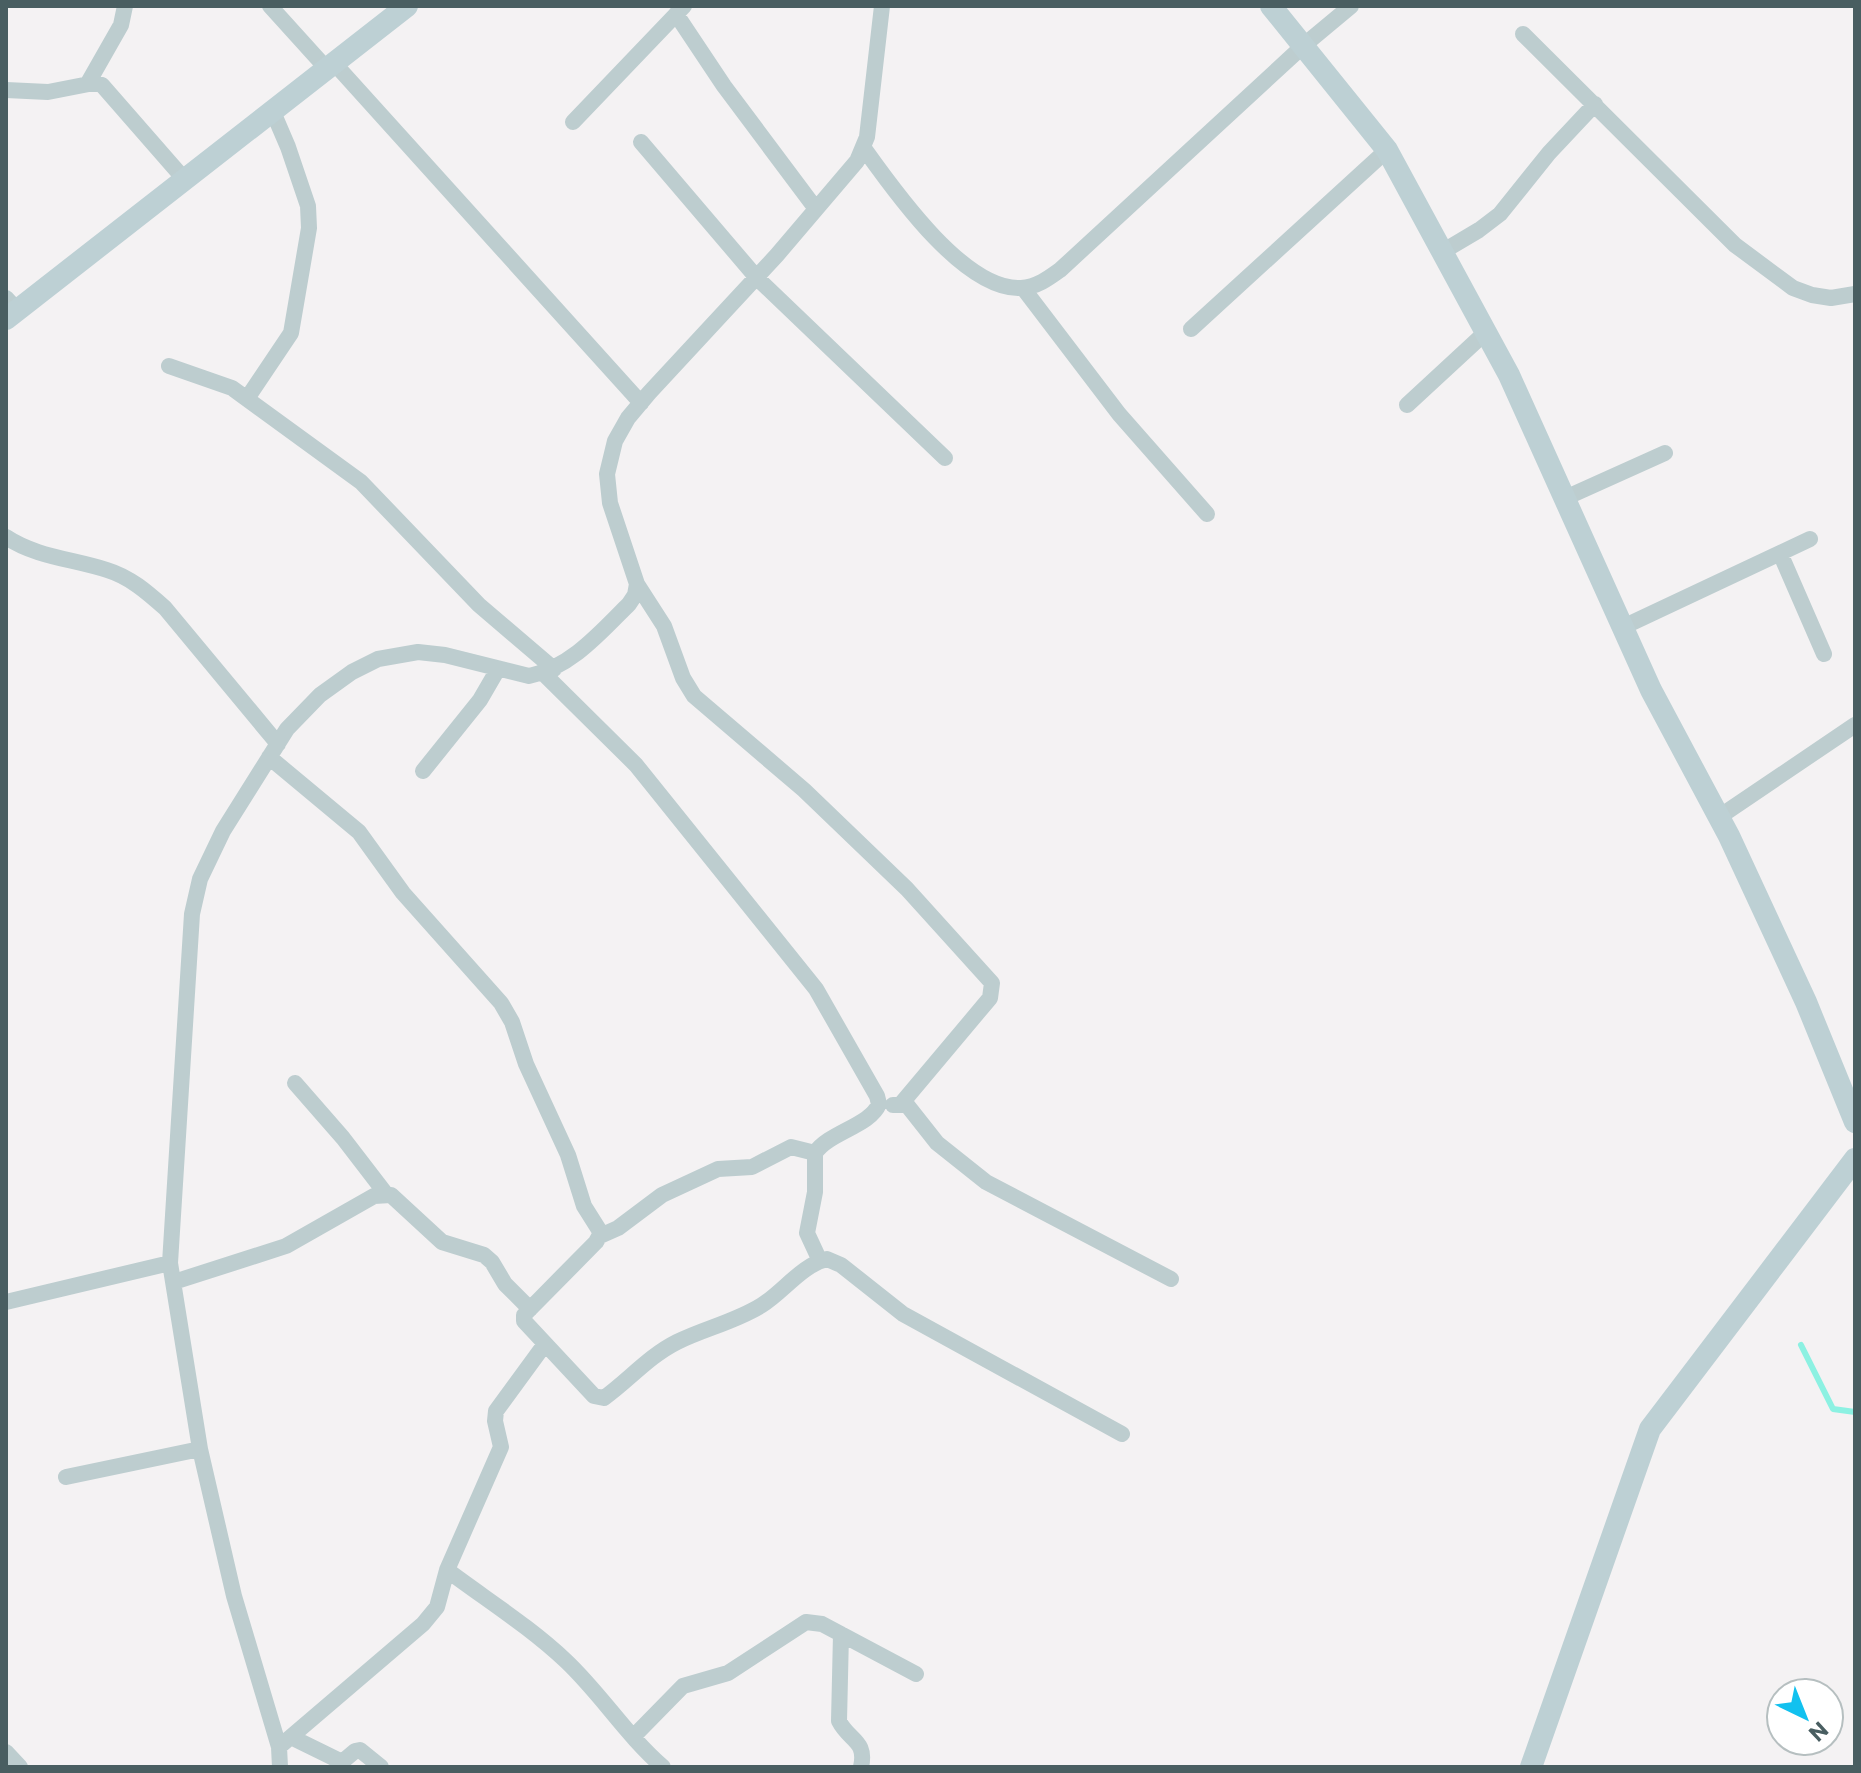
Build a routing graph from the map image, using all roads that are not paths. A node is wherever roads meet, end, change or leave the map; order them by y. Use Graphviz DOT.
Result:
graph roads {
  1 [pos="125,6"];
  2 [pos="270,6"];
  3 [pos="407,6"];
  4 [pos="882,6"];
  5 [pos="1271,6"];
  6 [pos="1351,6"];
  7 [pos="680,10"];
  8 [pos="1523,34"];
  9 [pos="1303,46"];
  10 [pos="331,66"];
  11 [pos="88,83"];
  12 [pos="6,90"];
  13 [pos="1595,104"];
  14 [pos="273,112"];
  15 [pos="573,122"];
  16 [pos="641,142"];
  17 [pos="863,147"];
  18 [pos="1387,150"];
  19 [pos="185,180"];
  20 [pos="816,209"];
  21 [pos="1442,252"];
  22 [pos="757,278"];
  23 [pos="1023,288"];
  24 [pos="1855,294"];
  25 [pos="10,309"];
  26 [pos="1191,329"];
  27 [pos="1486,332"];
  28 [pos="169,366"];
  29 [pos="248,397"];
  30 [pos="641,403"];
  31 [pos="1407,405"];
  32 [pos="1665,453"];
  33 [pos="945,458"];
  34 [pos="1565,498"];
  35 [pos="1207,514"];
  36 [pos="6,537"];
  37 [pos="1810,539"];
  38 [pos="1780,553"];
  39 [pos="637,584"];
  40 [pos="1623,627"];
  41 [pos="1824,654"];
  42 [pos="498,669"];
  43 [pos="548,671"];
  44 [pos="1849,730"];
  45 [pos="1855,747"];
  46 [pos="273,750"];
  47 [pos="423,771"];
  48 [pos="1719,817"];
  49 [pos="295,1083"];
  50 [pos="901,1104"];
  51 [pos="878,1108"];
  52 [pos="1855,1122"];
  53 [pos="815,1153"];
  54 [pos="1855,1159"];
  55 [pos="386,1194"];
  56 [pos="600,1236"];
  57 [pos="820,1261"];
  58 [pos="170,1263"];
  59 [pos="1171,1279"];
  60 [pos="174,1282"];
  61 [pos="6,1302"];
  62 [pos="530,1309"];
  63 [pos="545,1344"];
  64 [pos="1122,1434"];
  65 [pos="200,1449"];
  66 [pos="66,1477"];
  67 [pos="447,1570"];
  68 [pos="841,1634"];
  69 [pos="916,1674"];
  70 [pos="633,1737"];
  71 [pos="285,1742"];
  72 [pos="6,1752"];
  73 [pos="20,1767"];
  74 [pos="280,1767"];
  75 [pos="381,1767"];
  76 [pos="663,1767"];
  77 [pos="861,1767"];
  78 [pos="1531,1767"];
  1 -- 11 [label="street"];
  2 -- 10 [label="street"];
  3 -- 10 [label="main road"];
  4 -- 17 [label="street"];
  5 -- 9 [label="main road"];
  6 -- 9 [label="street"];
  7 -- 15 [label="street"];
  7 -- 20 [label="street"];
  8 -- 13 [label="street"];
  9 -- 18 [label="main road"];
  9 -- 23 [label="street"];
  10 -- 14 [label="main road"];
  10 -- 30 [label="street"];
  11 -- 12 [label="street"];
  11 -- 19 [label="street"];
  13 -- 21 [label="street"];
  13 -- 24 [label="street"];
  14 -- 19 [label="main road"];
  14 -- 29 [label="street"];
  16 -- 22 [label="street"];
  17 -- 20 [label="street"];
  17 -- 23 [label="street"];
  18 -- 21 [label="main road"];
  18 -- 26 [label="street"];
  19 -- 25 [label="main road"];
  20 -- 22 [label="street"];
  21 -- 27 [label="main road"];
  22 -- 30 [label="street"];
  22 -- 33 [label="street"];
  23 -- 35 [label="street"];
  27 -- 31 [label="street"];
  27 -- 34 [label="main road"];
  28 -- 29 [label="street"];
  29 -- 43 [label="street"];
  30 -- 39 [label="street"];
  32 -- 34 [label="street"];
  34 -- 40 [label="main road"];
  36 -- 46 [label="street"];
  37 -- 38 [label="street"];
  38 -- 40 [label="street"];
  38 -- 41 [label="street"];
  39 -- 43 [label="street"];
  39 -- 50 [label="street"];
  40 -- 48 [label="main road"];
  42 -- 43 [label="street"];
  42 -- 46 [label="street"];
  42 -- 47 [label="street"];
  43 -- 51 [label="street"];
  44 -- 45 [label="street"];
  44 -- 48 [label="street"];
  46 -- 56 [label="street"];
  46 -- 58 [label="street"];
  48 -- 52 [label="main road"];
  49 -- 55 [label="street"];
  50 -- 51 [label="street"];
  50 -- 59 [label="street"];
  51 -- 53 [label="street"];
  53 -- 56 [label="street"];
  53 -- 57 [label="street"];
  54 -- 78 [label="main road"];
  55 -- 60 [label="street"];
  55 -- 62 [label="street"];
  56 -- 62 [label="street"];
  57 -- 63 [label="street"];
  57 -- 64 [label="street"];
  58 -- 60 [label="street"];
  58 -- 61 [label="street"];
  60 -- 65 [label="street"];
  62 -- 63 [label="street"];
  63 -- 67 [label="street"];
  65 -- 66 [label="street"];
  65 -- 71 [label="street"];
  67 -- 70 [label="street"];
  67 -- 71 [label="street"];
  68 -- 69 [label="street"];
  68 -- 70 [label="street"];
  68 -- 77 [label="street"];
  70 -- 76 [label="street"];
  71 -- 74 [label="street"];
  71 -- 75 [label="street"];
  72 -- 73 [label="street"];
}
